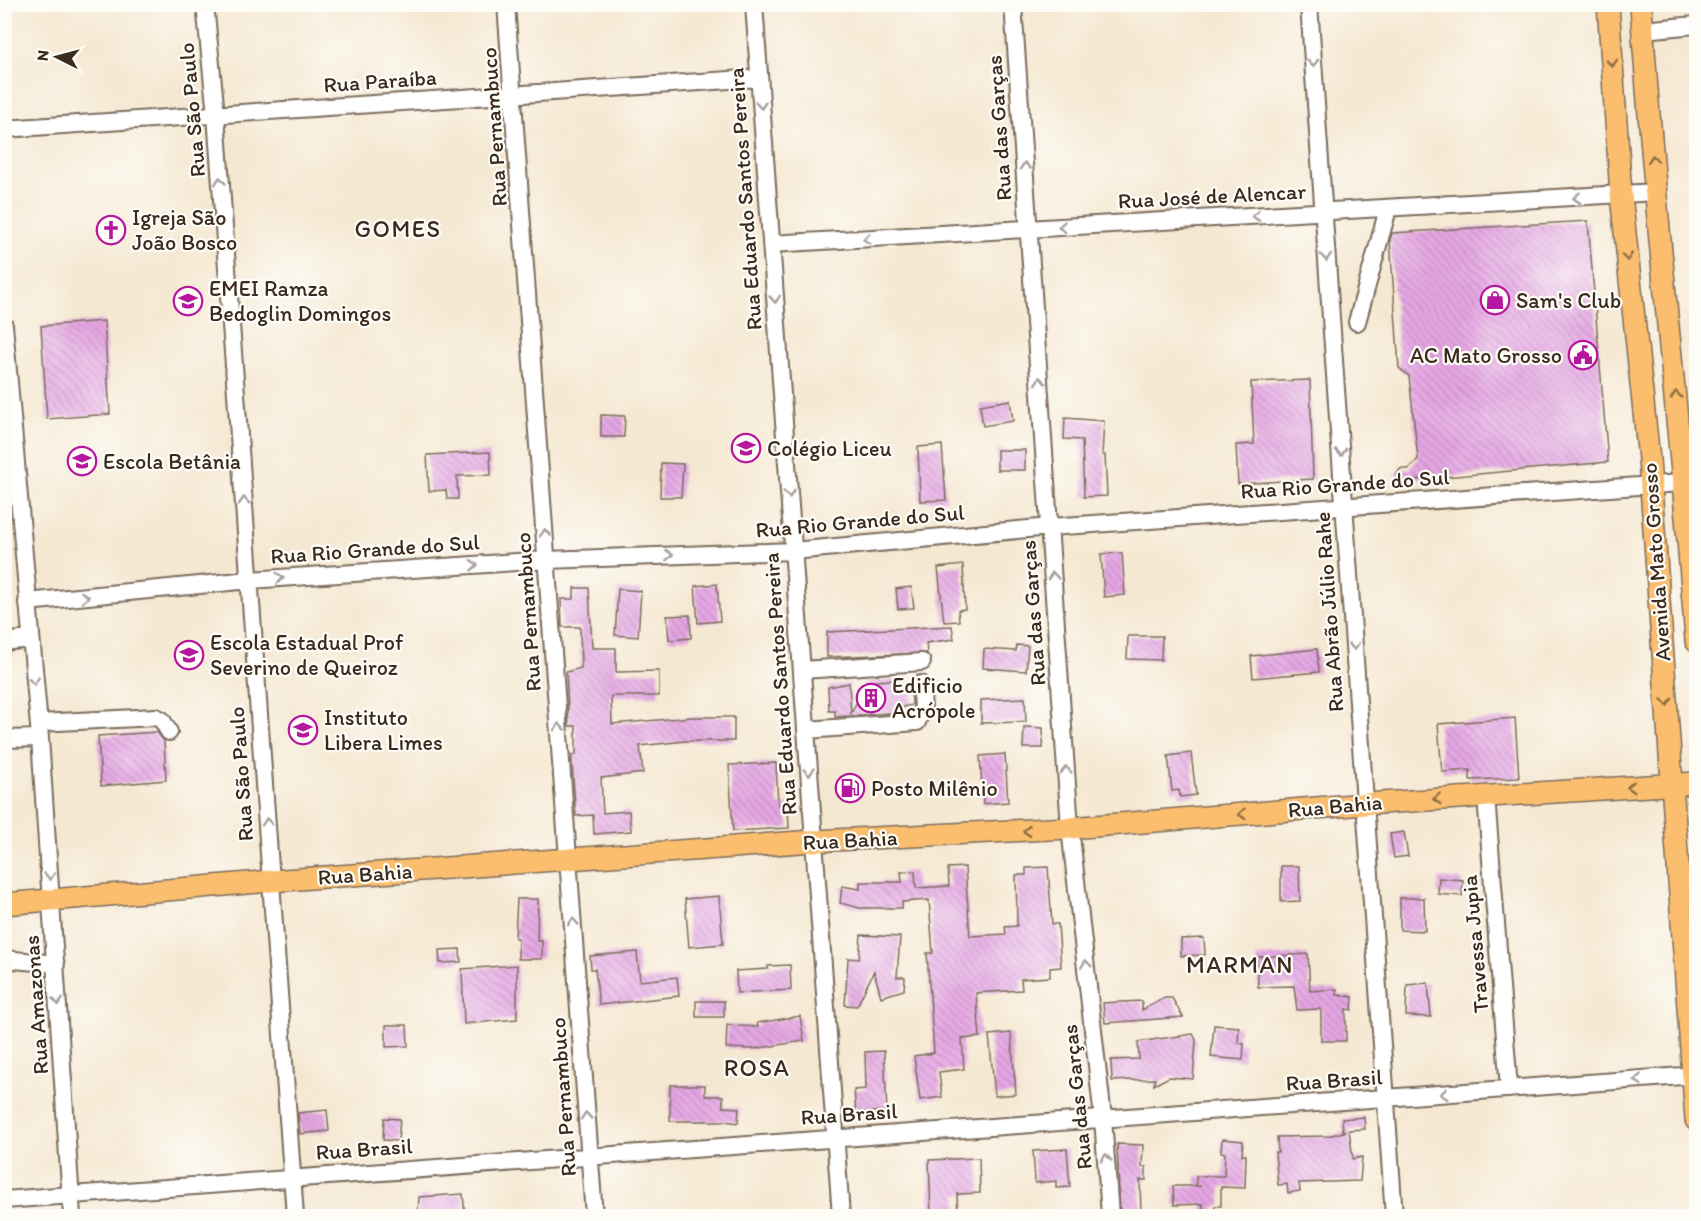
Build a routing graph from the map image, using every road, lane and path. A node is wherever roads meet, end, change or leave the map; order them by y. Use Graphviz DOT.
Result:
graph roads {
  1 [pos="205,4"];
  2 [pos="506,4"];
  3 [pos="754,4"];
  4 [pos="1013,4"];
  5 [pos="1309,4"];
  6 [pos="1608,4"];
  7 [pos="1641,4"];
  8 [pos="1696,25"];
  9 [pos="1643,30"];
  10 [pos="759,78"];
  11 [pos="514,94"];
  12 [pos="216,115"];
  13 [pos="4,129"];
  14 [pos="1656,192"];
  15 [pos="1621,195"];
  16 [pos="1388,209"];
  17 [pos="1323,213"];
  18 [pos="1029,229"];
  19 [pos="771,244"];
  20 [pos="1357,322"];
  21 [pos="4,325"];
  22 [pos="11,473"];
  23 [pos="1691,482"];
  24 [pos="1651,485"];
  25 [pos="1345,507"];
  26 [pos="1050,527"];
  27 [pos="793,550"];
  28 [pos="547,560"];
  29 [pos="250,580"];
  30 [pos="27,602"];
  31 [pos="30,639"];
  32 [pos="1696,641"];
  33 [pos="4,642"];
  34 [pos="922,662"];
  35 [pos="802,670"];
  36 [pos="921,684"];
  37 [pos="39,730"];
  38 [pos="806,730"];
  39 [pos="169,732"];
  40 [pos="4,739"];
  41 [pos="1696,783"];
  42 [pos="1672,784"];
  43 [pos="1486,796"];
  44 [pos="1365,804"];
  45 [pos="1070,828"];
  46 [pos="814,842"];
  47 [pos="568,859"];
  48 [pos="272,880"];
  49 [pos="52,901"];
  50 [pos="4,904"];
  51 [pos="4,959"];
  52 [pos="56,964"];
  53 [pos="1695,1076"];
  54 [pos="1509,1089"];
  55 [pos="1386,1099"];
  56 [pos="1103,1118"];
  57 [pos="1696,1120"];
  58 [pos="835,1138"];
  59 [pos="589,1155"];
  60 [pos="292,1177"];
  61 [pos="71,1194"];
  62 [pos="4,1200"];
  63 [pos="72,1216"];
  64 [pos="295,1216"];
  65 [pos="594,1216"];
  66 [pos="841,1216"];
  67 [pos="1110,1216"];
  68 [pos="1394,1216"];
  1 -- 12 [label="street, Rua São Paulo"];
  2 -- 11 [label="street, Rua Pernambuco"];
  3 -- 10 [label="street, Rua Eduardo Santos Pereira"];
  18 -- 4 [label="street, Rua das Garças, one-way"];
  5 -- 17 [label="street, Rua Abrão Júlio Rahe, one-way"];
  6 -- 15 [label="main road, Avenida Mato Grosso, one-way"];
  7 -- 9 [label="main road, Avenida Mato Grosso"];
  8 -- 9 [label="street"];
  14 -- 9 [label="main road, Avenida Mato Grosso, one-way"];
  10 -- 11 [label="street, Rua Paraíba"];
  10 -- 19 [label="street, Rua Eduardo Santos Pereira, one-way"];
  11 -- 12 [label="street, Rua Paraíba"];
  28 -- 11 [label="street, Rua Pernambuco, one-way"];
  12 -- 13 [label="street, Rua Paraíba"];
  29 -- 12 [label="street, Rua São Paulo, one-way"];
  14 -- 15 [label="street, Rua José de Alencar"];
  23 -- 14 [label="main road, Avenida Mato Grosso, one-way"];
  15 -- 16 [label="street, Rua José de Alencar, one-way"];
  15 -- 24 [label="main road, Avenida Mato Grosso, one-way"];
  16 -- 17 [label="street, Rua José de Alencar"];
  16 -- 20 [label="street"];
  17 -- 18 [label="street, Rua José de Alencar, one-way"];
  17 -- 25 [label="street, Rua Abrão Júlio Rahe, one-way"];
  18 -- 19 [label="street, Rua José de Alencar, one-way"];
  26 -- 18 [label="street, Rua das Garças, one-way"];
  19 -- 27 [label="street, Rua Eduardo Santos Pereira, one-way"];
  21 -- 22 [label="street, Rua Amazonas"];
  22 -- 30 [label="street, Rua Amazonas"];
  23 -- 24 [label="street, Rua Rio Grande do Sul"];
  23 -- 32 [label="main road, Avenida Mato Grosso"];
  24 -- 25 [label="street, Rua Rio Grande do Sul"];
  24 -- 42 [label="main road, Avenida Mato Grosso, one-way"];
  25 -- 26 [label="street, Rua Rio Grande do Sul"];
  25 -- 44 [label="street, Rua Abrão Júlio Rahe, one-way"];
  26 -- 27 [label="street, Rua Rio Grande do Sul"];
  45 -- 26 [label="street, Rua das Garças, one-way"];
  28 -- 27 [label="street, Rua Rio Grande do Sul, one-way"];
  27 -- 35 [label="street, Rua Eduardo Santos Pereira"];
  29 -- 28 [label="street, Rua Rio Grande do Sul, one-way"];
  47 -- 28 [label="street, Rua Pernambuco, one-way"];
  30 -- 29 [label="street, Rua Rio Grande do Sul, one-way"];
  48 -- 29 [label="street, Rua São Paulo, one-way"];
  30 -- 31 [label="street, Rua Amazonas"];
  31 -- 33 [label="street"];
  31 -- 37 [label="street, Rua Amazonas, one-way"];
  34 -- 35 [label="street"];
  35 -- 38 [label="street, Rua Eduardo Santos Pereira"];
  36 -- 38 [label="street"];
  37 -- 39 [label="street"];
  37 -- 40 [label="street"];
  37 -- 49 [label="street, Rua Amazonas, one-way"];
  38 -- 46 [label="street, Rua Eduardo Santos Pereira, one-way"];
  41 -- 42 [label="main road, Rua Bahia"];
  42 -- 43 [label="main road, Rua Bahia, one-way"];
  42 -- 53 [label="main road, Avenida Mato Grosso"];
  43 -- 44 [label="main road, Rua Bahia, one-way"];
  43 -- 54 [label="street, Travessa Jupia"];
  44 -- 45 [label="main road, Rua Bahia, one-way"];
  44 -- 55 [label="street, Rua Abrão Júlio Rahe"];
  45 -- 46 [label="main road, Rua Bahia, one-way"];
  56 -- 45 [label="street, Rua das Garças, one-way"];
  46 -- 47 [label="main road, Rua Bahia"];
  46 -- 58 [label="street, Rua Eduardo Santos Pereira"];
  47 -- 48 [label="main road, Rua Bahia"];
  59 -- 47 [label="street, Rua Pernambuco, one-way"];
  48 -- 49 [label="main road, Rua Bahia"];
  48 -- 60 [label="street, Rua São Paulo"];
  49 -- 50 [label="main road, Rua Bahia"];
  49 -- 52 [label="street, Rua Amazonas"];
  51 -- 52 [label="street"];
  52 -- 61 [label="street, Rua Amazonas, one-way"];
  53 -- 54 [label="street, Rua Brasil, one-way"];
  53 -- 57 [label="main road, Avenida Mato Grosso"];
  54 -- 55 [label="street, Rua Brasil, one-way"];
  55 -- 56 [label="street, Rua Brasil"];
  55 -- 68 [label="street, Rua Abrão Júlio Rahe"];
  56 -- 58 [label="street, Rua Brasil"];
  67 -- 56 [label="street, Rua das Garças, one-way"];
  58 -- 59 [label="street, Rua Brasil"];
  58 -- 66 [label="street, Rua Eduardo Santos Pereira"];
  59 -- 60 [label="street, Rua Brasil"];
  59 -- 65 [label="street, Rua Pernambuco"];
  60 -- 61 [label="street, Rua Brasil"];
  60 -- 64 [label="street, Rua São Paulo"];
  61 -- 62 [label="street, Rua Brasil"];
  61 -- 63 [label="street, Rua Amazonas"];
}
